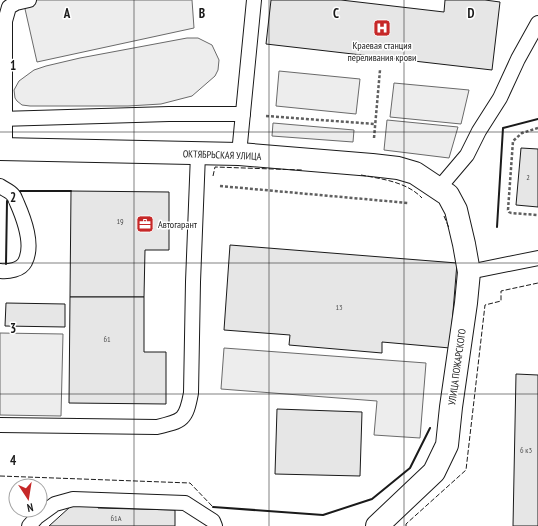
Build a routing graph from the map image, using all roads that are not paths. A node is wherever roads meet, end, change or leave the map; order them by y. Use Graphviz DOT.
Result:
graph roads {
  1 [pos="29,0"];
  2 [pos="254,0"];
  3 [pos="538,23"];
  4 [pos="243,114"];
  5 [pos="2,119"];
  6 [pos="3,149"];
  7 [pos="198,154"];
  8 [pos="239,154"];
  9 [pos="0,186"];
  10 [pos="439,188"];
  11 [pos="538,258"];
  12 [pos="0,271"];
  13 [pos="469,272"];
  14 [pos="0,425"];
  15 [pos="29,526"];
  16 [pos="215,526"];
  17 [pos="377,526"];
  1 -- 5 [label="lane"];
  2 -- 4 [label="lane"];
  3 -- 10 [label="lane"];
  4 -- 5 [label="lane"];
  4 -- 8 [label="lane"];
  5 -- 6 [label="lane"];
  6 -- 7 [label="street, ОКТЯБРЬСКАЯ УЛИЦА"];
  7 -- 8 [label="street, ОКТЯБРЬСКАЯ УЛИЦА"];
  7 -- 14 [label="lane"];
  8 -- 10 [label="street, ОКТЯБРЬСКАЯ УЛИЦА"];
  9 -- 12 [label="lane"];
  10 -- 13 [label="street, УЛИЦА ПОЖАРСКОГО"];
  11 -- 13 [label="lane"];
  13 -- 17 [label="street, УЛИЦА ПОЖАРСКОГО"];
  15 -- 16 [label="lane"];
}
